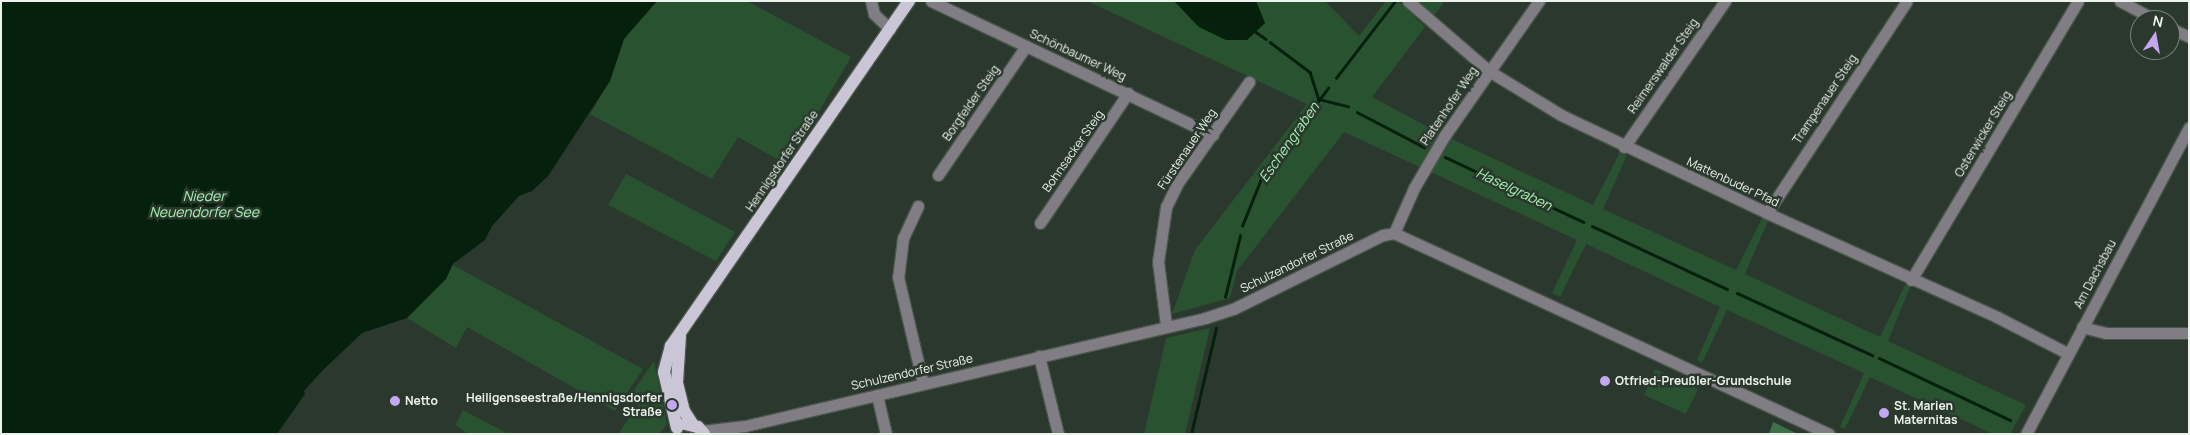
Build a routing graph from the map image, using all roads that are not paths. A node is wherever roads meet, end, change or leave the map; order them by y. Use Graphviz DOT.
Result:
graph roads {
  1 [pos="871,1"];
  2 [pos="908,1"];
  3 [pos="931,1"];
  4 [pos="1408,1"];
  5 [pos="1539,1"];
  6 [pos="1725,1"];
  7 [pos="1907,1"];
  8 [pos="2078,1"];
  9 [pos="2120,1"];
  10 [pos="2137,10"];
  11 [pos="890,28"];
  12 [pos="1026,46"];
  13 [pos="1490,70"];
  14 [pos="1249,82"];
  15 [pos="1128,94"];
  16 [pos="2189,128"];
  17 [pos="1212,134"];
  18 [pos="1624,147"];
  19 [pos="938,175"];
  20 [pos="918,206"];
  21 [pos="1767,213"];
  22 [pos="1040,223"];
  23 [pos="1394,233"];
  24 [pos="1911,280"];
  25 [pos="1166,325"];
  26 [pos="2082,327"];
  27 [pos="2189,333"];
  28 [pos="680,336"];
  29 [pos="2067,353"];
  30 [pos="1039,356"];
  31 [pos="923,384"];
  32 [pos="878,395"];
  33 [pos="745,426"];
  34 [pos="700,430"];
  35 [pos="674,431"];
  36 [pos="729,434"];
  37 [pos="886,434"];
  38 [pos="1058,434"];
  39 [pos="1829,434"];
  40 [pos="2026,434"];
  1 -- 11 [label="street"];
  2 -- 11 [label="main road, Hennigsdorfer Straße"];
  3 -- 12 [label="street, Schönbaumer Weg"];
  4 -- 13 [label="street, Mattenbuder Pfad"];
  5 -- 13 [label="street, Platenhofer Weg"];
  6 -- 18 [label="street, Reimerswalder Steig"];
  7 -- 21 [label="street, Trampenauer Steig"];
  8 -- 24 [label="street, Osterwicker Steig"];
  9 -- 10 [label="street"];
  11 -- 28 [label="main road, Hennigsdorfer Straße"];
  12 -- 15 [label="street, Schönbaumer Weg"];
  12 -- 19 [label="street, Borgfelder Steig"];
  13 -- 18 [label="street, Mattenbuder Pfad"];
  13 -- 23 [label="street, Platenhofer Weg"];
  14 -- 17 [label="street, Fürstenauer Weg"];
  15 -- 17 [label="street, Schönbaumer Weg"];
  15 -- 22 [label="street, Bohnsacker Steig"];
  16 -- 26 [label="street, Am Dachsbau"];
  17 -- 25 [label="street, Fürstenauer Weg"];
  18 -- 21 [label="street, Mattenbuder Pfad"];
  20 -- 31 [label="street"];
  21 -- 24 [label="street, Mattenbuder Pfad"];
  23 -- 25 [label="street, Schulzendorfer Straße"];
  23 -- 39 [label="street"];
  24 -- 29 [label="street, Mattenbuder Pfad"];
  25 -- 30 [label="street, Schulzendorfer Straße"];
  26 -- 27 [label="street"];
  26 -- 29 [label="street, Am Dachsbau"];
  28 -- 34 [label="main road"];
  28 -- 35 [label="main road, Hennigsdorfer Straße"];
  29 -- 40 [label="street, Am Dachsbau"];
  30 -- 31 [label="street, Schulzendorfer Straße"];
  30 -- 38 [label="street"];
  31 -- 32 [label="street, Schulzendorfer Straße"];
  32 -- 33 [label="street, Schulzendorfer Straße"];
  32 -- 37 [label="street"];
  33 -- 34 [label="street, Schulzendorfer Straße"];
  33 -- 36 [label="street, Schulzendorfer Straße"];
  34 -- 35 [label="main road"];
}
